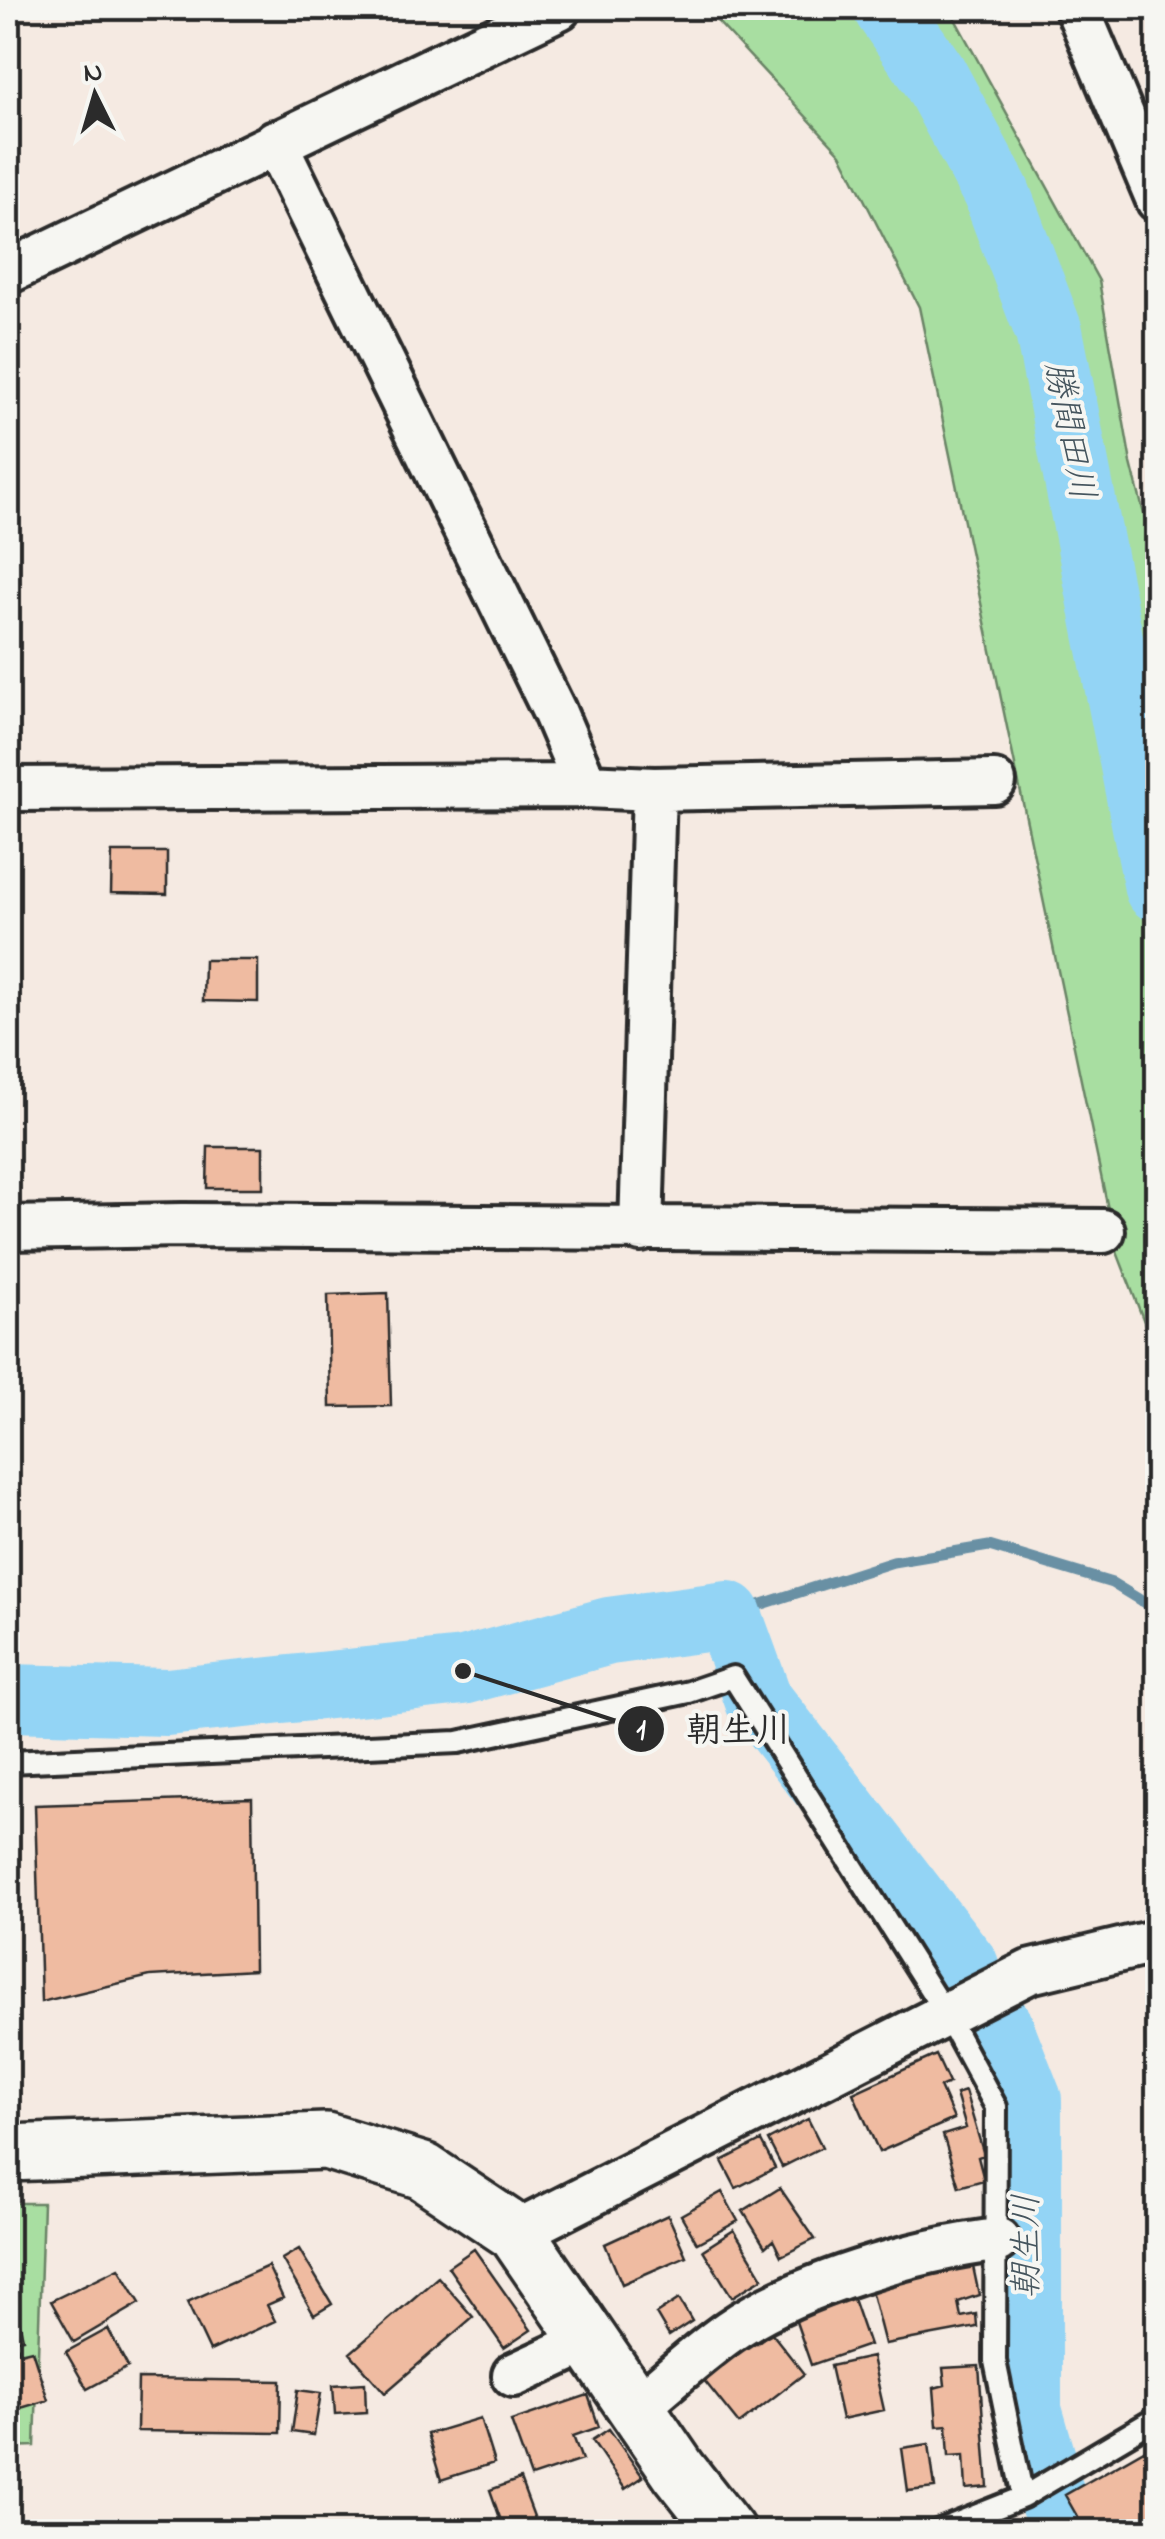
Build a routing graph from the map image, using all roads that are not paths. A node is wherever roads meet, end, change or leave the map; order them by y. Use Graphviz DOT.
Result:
graph roads {
  1 [pos="560,8"];
  2 [pos="1077,8"];
  3 [pos="275,142"];
  4 [pos="1158,200"];
  5 [pos="8,272"];
  6 [pos="994,782"];
  7 [pos="586,786"];
  8 [pos="8,789"];
  9 [pos="654,790"];
  10 [pos="8,1228"];
  11 [pos="641,1230"];
  12 [pos="1102,1231"];
  13 [pos="8,1762"];
  14 [pos="1158,1941"];
  15 [pos="945,2013"];
  16 [pos="8,2153"];
  17 [pos="516,2233"];
  18 [pos="998,2240"];
  19 [pos="586,2340"];
  20 [pos="514,2375"];
  21 [pos="635,2409"];
  22 [pos="1158,2417"];
  23 [pos="1022,2497"];
  24 [pos="728,2532"];
  25 [pos="935,2532"];
  1 -- 3 [label="street"];
  2 -- 4 [label="street"];
  3 -- 5 [label="street"];
  3 -- 7 [label="street"];
  6 -- 9 [label="street"];
  7 -- 8 [label="street"];
  7 -- 9 [label="street"];
  9 -- 11 [label="street"];
  10 -- 11 [label="street"];
  11 -- 12 [label="street"];
  13 -- 15 [label="lane"];
  14 -- 15 [label="street"];
  15 -- 17 [label="street"];
  15 -- 18 [label="lane"];
  16 -- 17 [label="street"];
  17 -- 19 [label="street"];
  18 -- 21 [label="street"];
  18 -- 23 [label="lane"];
  19 -- 20 [label="street"];
  19 -- 21 [label="street"];
  21 -- 24 [label="street"];
  22 -- 23 [label="lane"];
  23 -- 25 [label="lane"];
}
